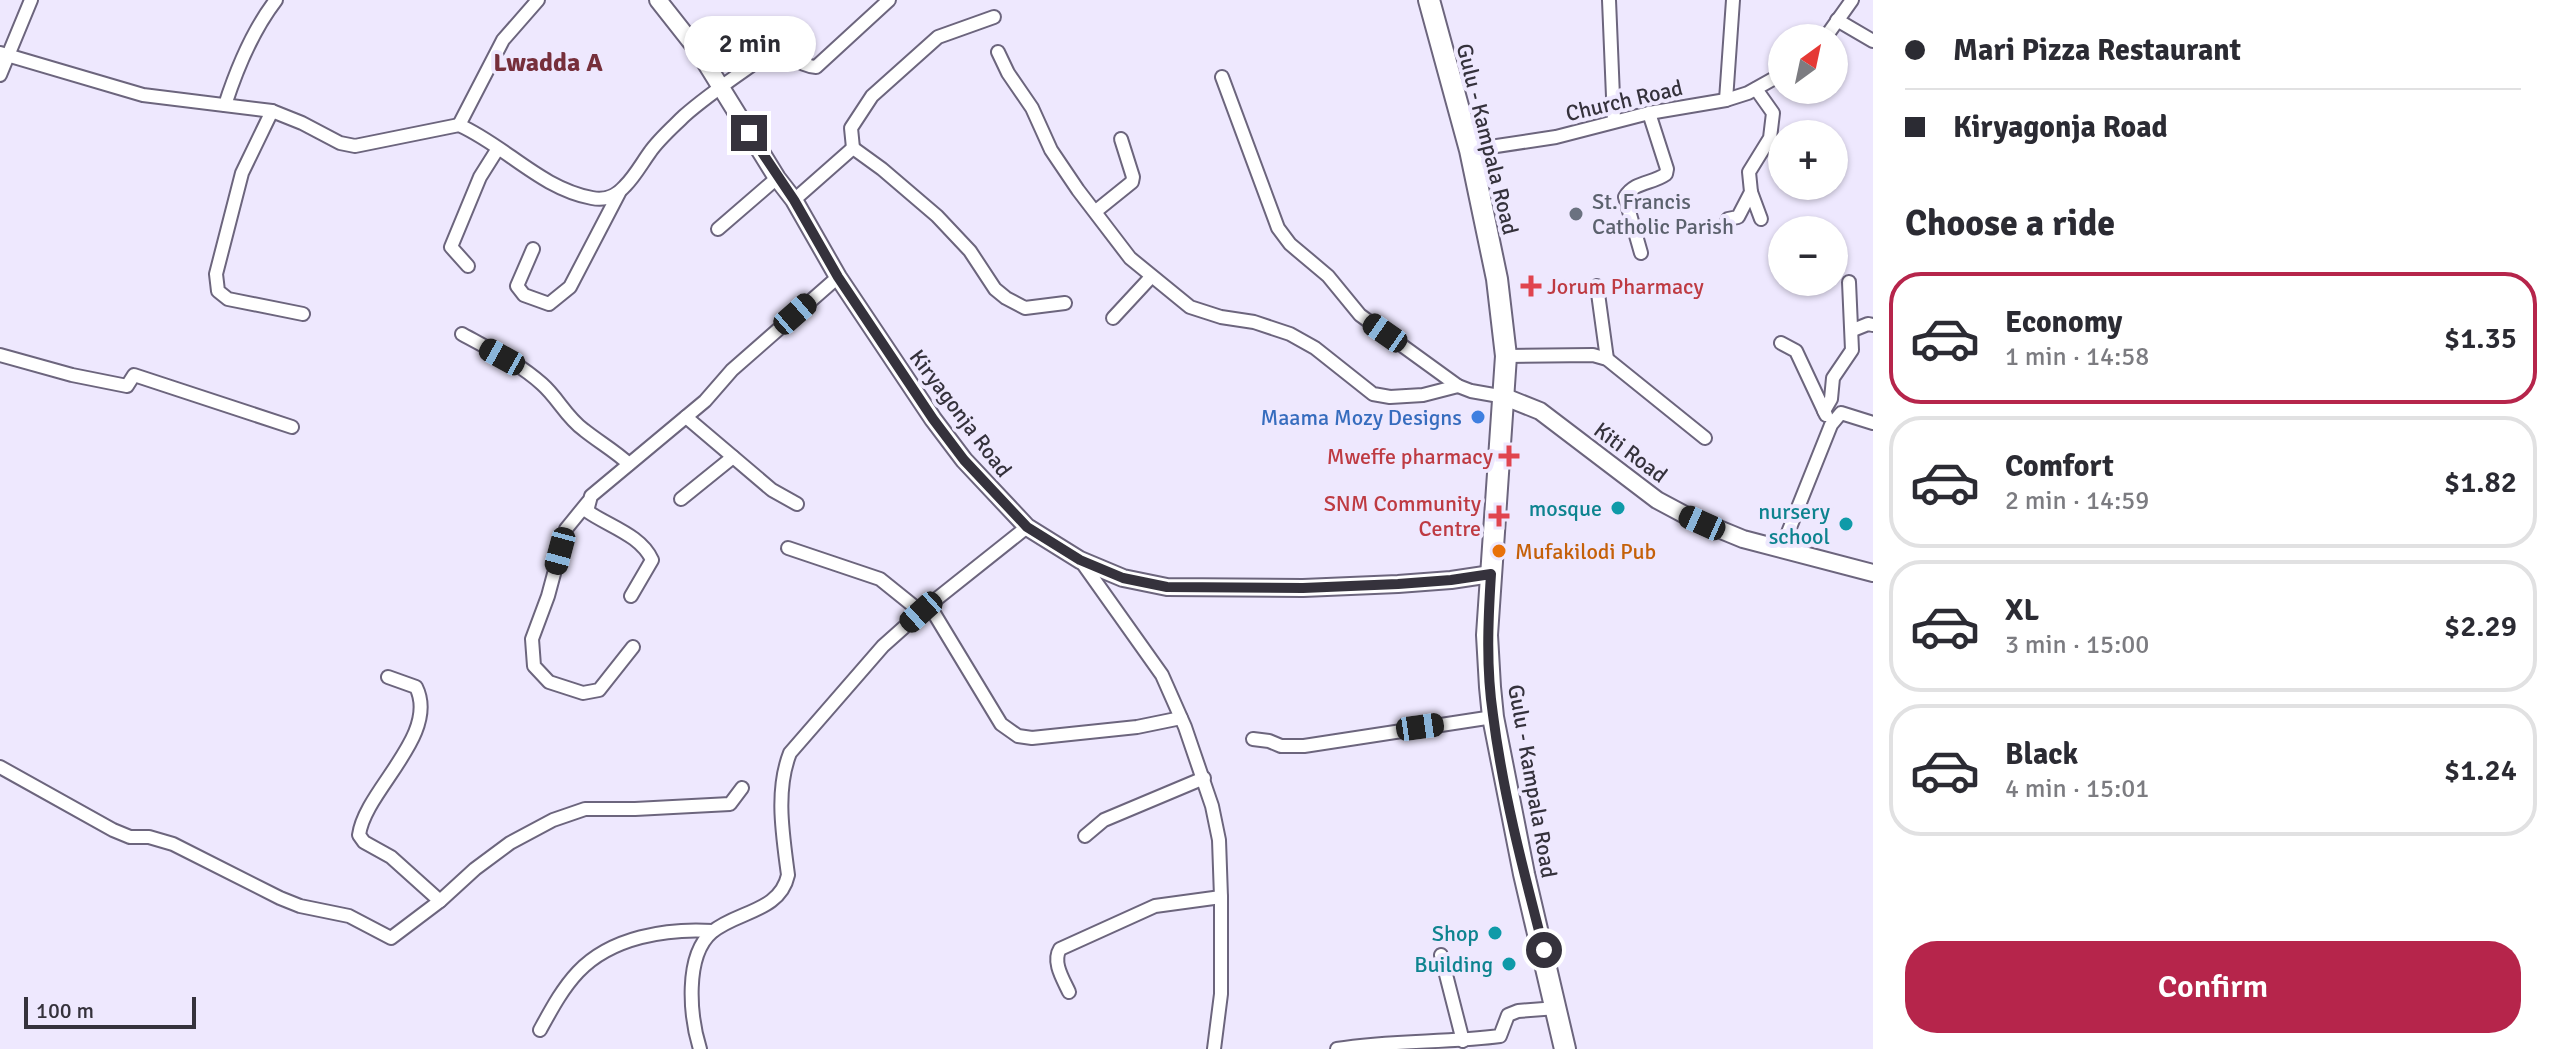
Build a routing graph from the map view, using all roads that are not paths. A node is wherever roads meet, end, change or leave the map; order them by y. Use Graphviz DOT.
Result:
graph roads {
  1 [pos="31,0"];
  2 [pos="276,0"];
  3 [pos="538,0"];
  4 [pos="658,0"];
  5 [pos="889,0"];
  6 [pos="1429,0"];
  7 [pos="1609,0"];
  8 [pos="1733,0"];
  9 [pos="1852,0"];
  10 [pos="994,17"];
  11 [pos="1837,20"];
  12 [pos="1834,24"];
  13 [pos="1873,41"];
  14 [pos="998,52"];
  15 [pos="4,55"];
  16 [pos="0,75"];
  17 [pos="1222,77"];
  18 [pos="1768,82"];
  19 [pos="722,88"];
  20 [pos="1756,89"];
  21 [pos="1726,100"];
  22 [pos="225,105"];
  23 [pos="272,111"];
  24 [pos="1649,113"];
  25 [pos="1614,121"];
  26 [pos="459,125"];
  27 [pos="1121,139"];
  28 [pos="853,148"];
  29 [pos="497,150"];
  30 [pos="1470,150"];
  31 [pos="777,178"];
  32 [pos="1751,192"];
  33 [pos="619,193"];
  34 [pos="794,200"];
  35 [pos="1096,211"];
  36 [pos="1761,219"];
  37 [pos="1726,224"];
  38 [pos="718,229"];
  39 [pos="533,249"];
  40 [pos="1641,253"];
  41 [pos="468,266"];
  42 [pos="838,277"];
  43 [pos="1151,277"];
  44 [pos="1849,282"];
  45 [pos="1597,286"];
  46 [pos="1065,303"];
  47 [pos="303,314"];
  48 [pos="1113,318"];
  49 [pos="1873,325"];
  50 [pos="1853,330"];
  51 [pos="462,334"];
  52 [pos="1781,343"];
  53 [pos="0,355"];
  54 [pos="1506,356"];
  55 [pos="1607,359"];
  56 [pos="1458,386"];
  57 [pos="1505,397"];
  58 [pos="1824,411"];
  59 [pos="686,417"];
  60 [pos="1873,423"];
  61 [pos="1831,425"];
  62 [pos="292,427"];
  63 [pos="1705,438"];
  64 [pos="733,457"];
  65 [pos="629,464"];
  66 [pos="681,499"];
  67 [pos="588,502"];
  68 [pos="797,504"];
  69 [pos="1027,527"];
  70 [pos="788,548"];
  71 [pos="1781,550"];
  72 [pos="1080,560"];
  73 [pos="1873,573"];
  74 [pos="1491,574"];
  75 [pos="631,596"];
  76 [pos="925,609"];
  77 [pos="633,647"];
  78 [pos="388,677"];
  79 [pos="1493,717"];
  80 [pos="1181,718"];
  81 [pos="1253,739"];
  82 [pos="0,767"];
  83 [pos="1204,778"];
  84 [pos="742,788"];
  85 [pos="1085,836"];
  86 [pos="1221,897"];
  87 [pos="440,901"];
  88 [pos="713,931"];
  89 [pos="1441,955"];
  90 [pos="1069,992"];
  91 [pos="1557,1008"];
  92 [pos="540,1030"];
  93 [pos="1463,1041"];
  94 [pos="700,1049"];
  95 [pos="1214,1049"];
  96 [pos="1337,1049"];
  97 [pos="1565,1049"];
  1 -- 15 [label="street"];
  2 -- 22 [label="street"];
  3 -- 26 [label="street"];
  4 -- 19 [label="street, Kiryagonja Road"];
  5 -- 19 [label="street"];
  6 -- 30 [label="main road, Gulu - Kampala Road"];
  7 -- 25 [label="street"];
  8 -- 21 [label="street"];
  9 -- 11 [label="street"];
  10 -- 28 [label="street"];
  11 -- 12 [label="street"];
  11 -- 13 [label="street"];
  14 -- 35 [label="street"];
  15 -- 16 [label="street"];
  15 -- 22 [label="street"];
  17 -- 56 [label="street"];
  18 -- 20 [label="street, Church Road"];
  19 -- 31 [label="street, Kiryagonja Road"];
  19 -- 33 [label="street"];
  20 -- 21 [label="street, Church Road"];
  20 -- 32 [label="street"];
  21 -- 24 [label="street, Church Road"];
  22 -- 23 [label="street"];
  23 -- 26 [label="street"];
  23 -- 47 [label="street"];
  24 -- 25 [label="street, Church Road"];
  24 -- 40 [label="street"];
  25 -- 30 [label="street, Church Road"];
  26 -- 29 [label="street"];
  27 -- 35 [label="street"];
  28 -- 34 [label="street"];
  28 -- 46 [label="street"];
  29 -- 33 [label="street"];
  29 -- 41 [label="street"];
  30 -- 54 [label="main road, Gulu - Kampala Road"];
  31 -- 34 [label="street, Kiryagonja Road"];
  31 -- 38 [label="street"];
  32 -- 36 [label="street"];
  32 -- 37 [label="street"];
  33 -- 39 [label="street"];
  34 -- 42 [label="street, Kiryagonja Road"];
  35 -- 43 [label="street"];
  42 -- 59 [label="street"];
  42 -- 69 [label="street, Kiryagonja Road"];
  43 -- 48 [label="street"];
  43 -- 56 [label="street"];
  44 -- 50 [label="street"];
  45 -- 55 [label="street"];
  49 -- 50 [label="street"];
  50 -- 58 [label="street"];
  51 -- 65 [label="street"];
  52 -- 58 [label="street"];
  53 -- 62 [label="street"];
  54 -- 55 [label="street"];
  54 -- 57 [label="main road, Gulu - Kampala Road"];
  55 -- 63 [label="street"];
  56 -- 57 [label="street"];
  57 -- 71 [label="street, Kiti Road"];
  57 -- 74 [label="main road, Gulu - Kampala Road"];
  58 -- 61 [label="street"];
  59 -- 64 [label="street"];
  59 -- 65 [label="street"];
  60 -- 61 [label="street"];
  61 -- 71 [label="street"];
  64 -- 66 [label="street"];
  64 -- 68 [label="street"];
  65 -- 67 [label="street"];
  67 -- 75 [label="street"];
  67 -- 77 [label="street"];
  69 -- 72 [label="street, Kiryagonja Road"];
  69 -- 76 [label="street"];
  70 -- 76 [label="street"];
  71 -- 73 [label="street, Kiti Road"];
  72 -- 74 [label="street, Kiryagonja Road"];
  72 -- 80 [label="street"];
  74 -- 79 [label="main road, Gulu - Kampala Road"];
  76 -- 80 [label="street"];
  76 -- 88 [label="street"];
  78 -- 87 [label="street"];
  79 -- 81 [label="street"];
  79 -- 91 [label="main road, Gulu - Kampala Road"];
  80 -- 83 [label="street"];
  82 -- 87 [label="street"];
  83 -- 85 [label="street"];
  83 -- 86 [label="street"];
  84 -- 87 [label="street"];
  86 -- 90 [label="street"];
  86 -- 95 [label="street"];
  88 -- 92 [label="street"];
  88 -- 94 [label="street"];
  89 -- 93 [label="street"];
  91 -- 93 [label="street"];
  91 -- 97 [label="main road, Gulu - Kampala Road"];
  93 -- 96 [label="street"];
}
